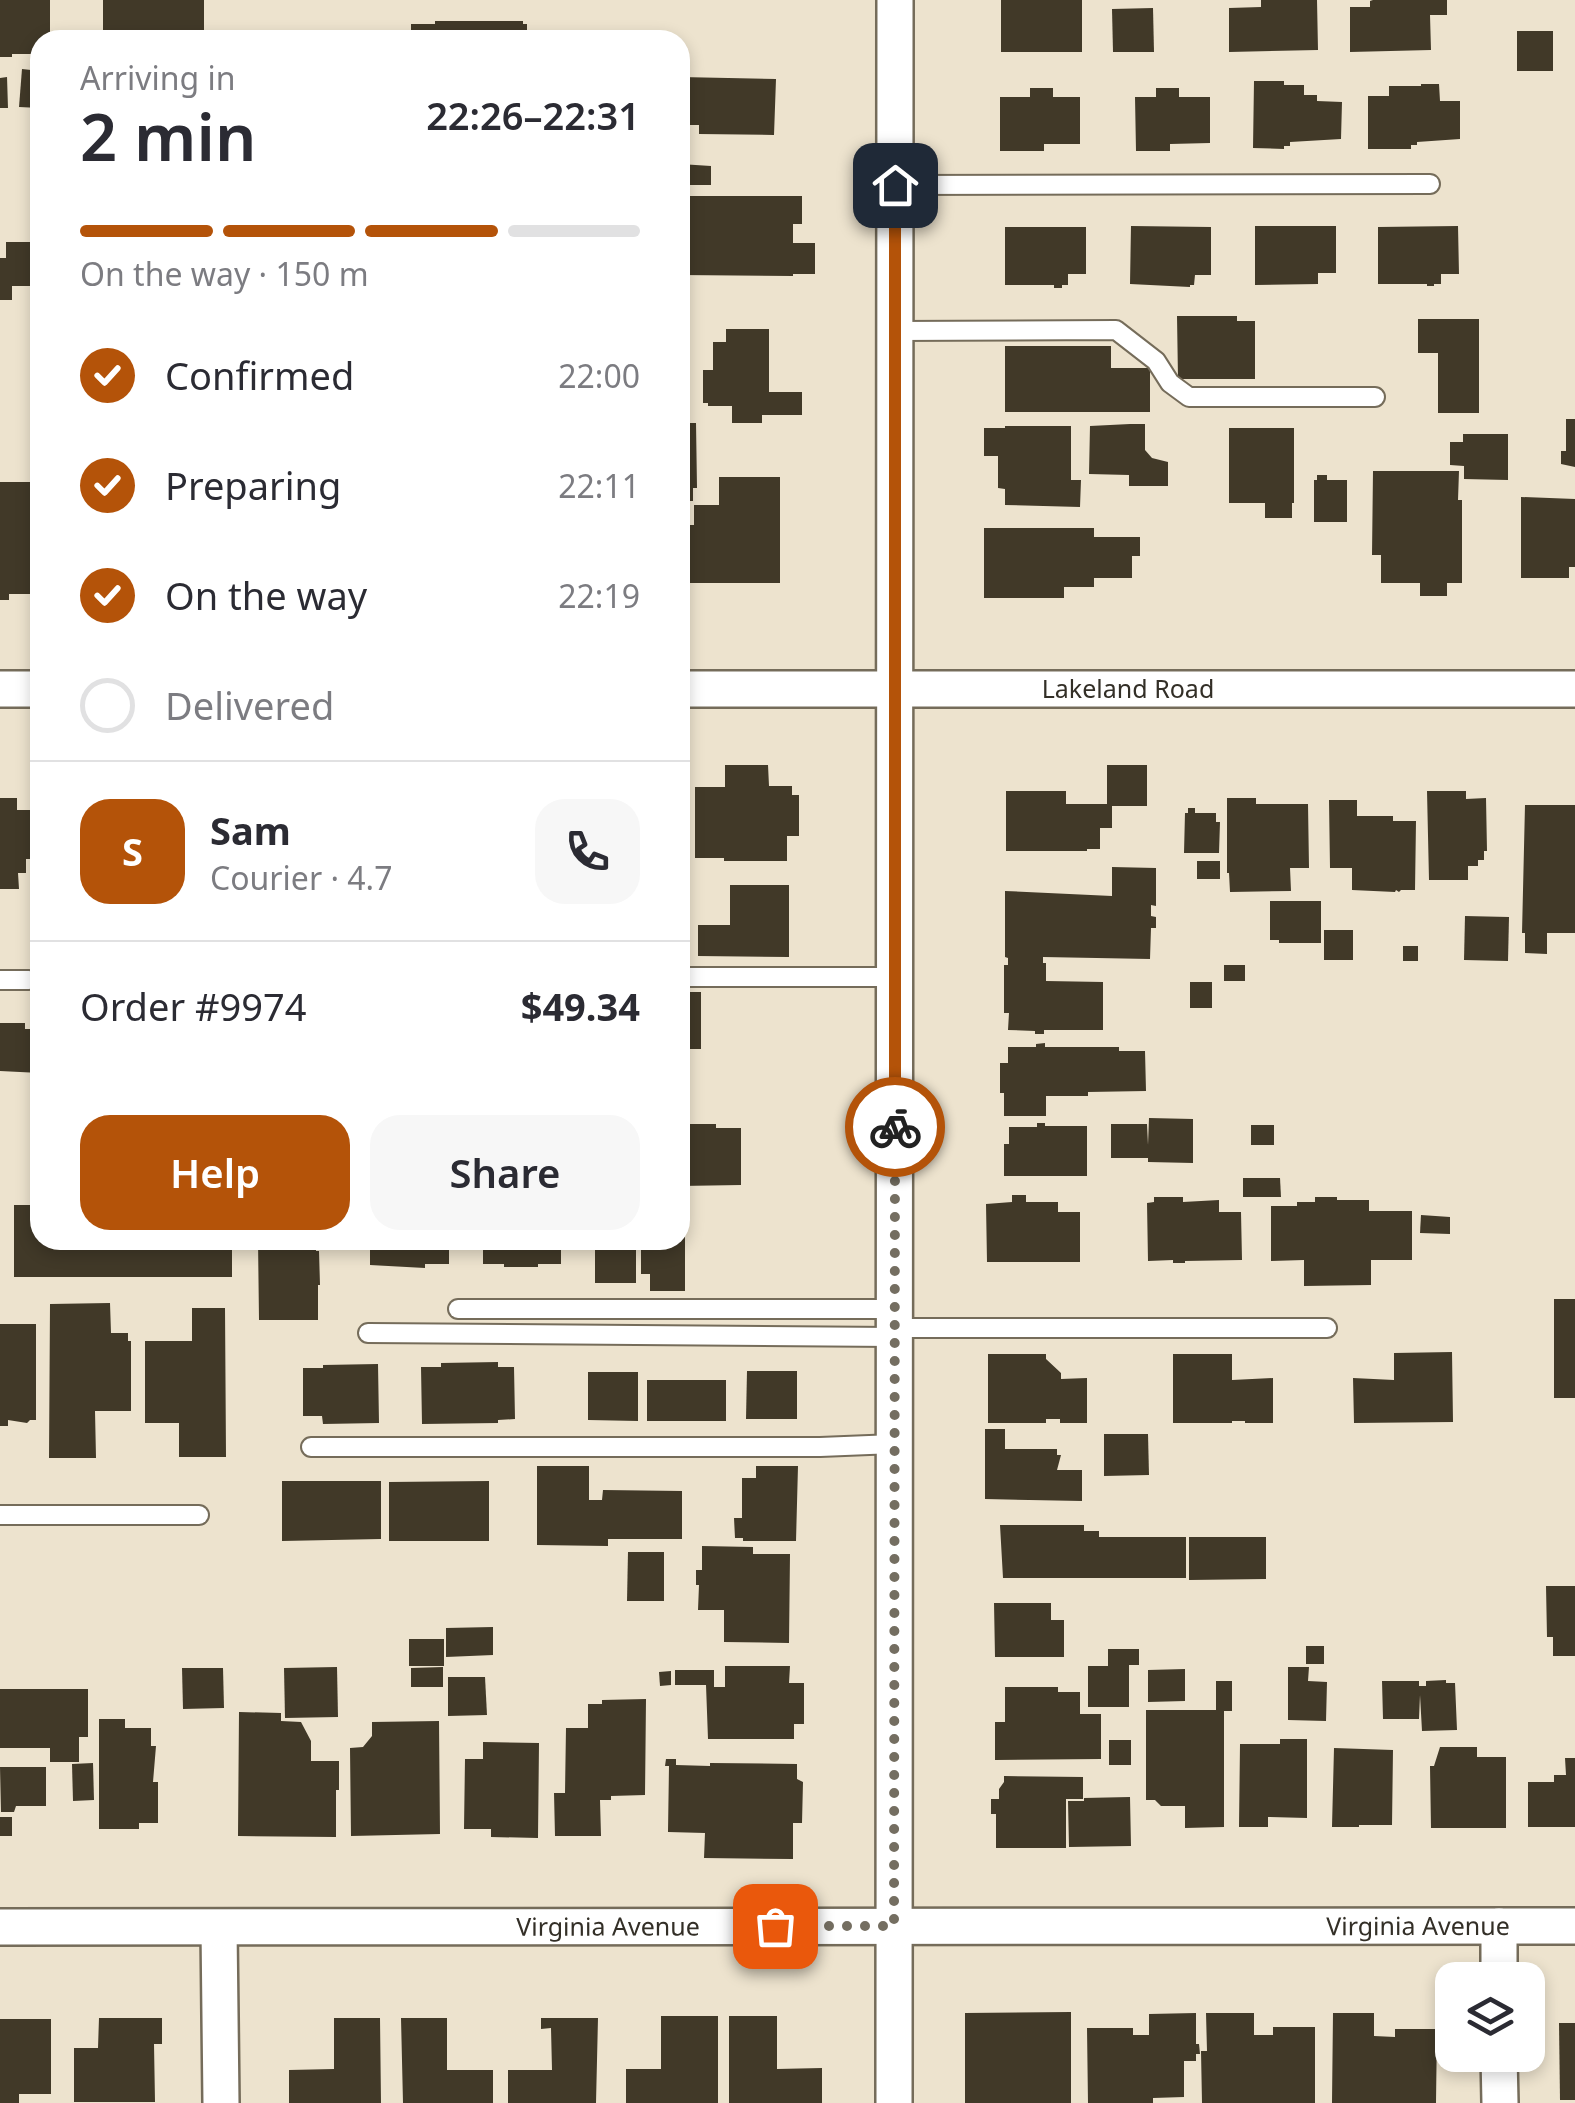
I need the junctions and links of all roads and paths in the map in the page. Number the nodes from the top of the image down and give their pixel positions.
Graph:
1 (896, 0) edge
2 (1430, 184) dead end
3 (895, 185) junction
4 (895, 331) junction
5 (1375, 397) dead end
6 (0, 689) edge
7 (30, 689) edge
8 (690, 689) edge
9 (895, 689) junction
10 (1575, 689) edge
11 (690, 977) edge
12 (895, 977) junction
13 (0, 980) edge
14 (29, 980) dead end
15 (458, 1309) dead end
16 (894, 1325) junction
17 (1327, 1328) dead end
18 (368, 1333) dead end
19 (894, 1444) junction
20 (311, 1446) dead end
21 (0, 1515) edge
22 (199, 1516) dead end
23 (894, 1926) junction
24 (1499, 1926) junction
25 (1575, 1926) edge
26 (0, 1928) edge
27 (219, 1928) junction
28 (1499, 1962) edge
29 (1500, 2072) edge
30 (221, 2103) edge
31 (894, 2103) edge
32 (1500, 2103) edge

1 - 3 street
2 - 3 lane
3 - 4 street
4 - 5 lane
4 - 9 street
6 - 7 street
8 - 9 street, Lakeland Road
9 - 10 street, Lakeland Road
9 - 12 street
11 - 12 lane
12 - 16 street
13 - 14 lane
15 - 16 lane
16 - 17 lane
16 - 18 lane
16 - 19 street
19 - 20 lane
19 - 23 street
21 - 22 lane
23 - 24 street, Virginia Avenue
23 - 27 street, Virginia Avenue
23 - 31 street
24 - 25 street, Virginia Avenue
24 - 28 street
26 - 27 street, Virginia Avenue
27 - 30 street
29 - 32 street

